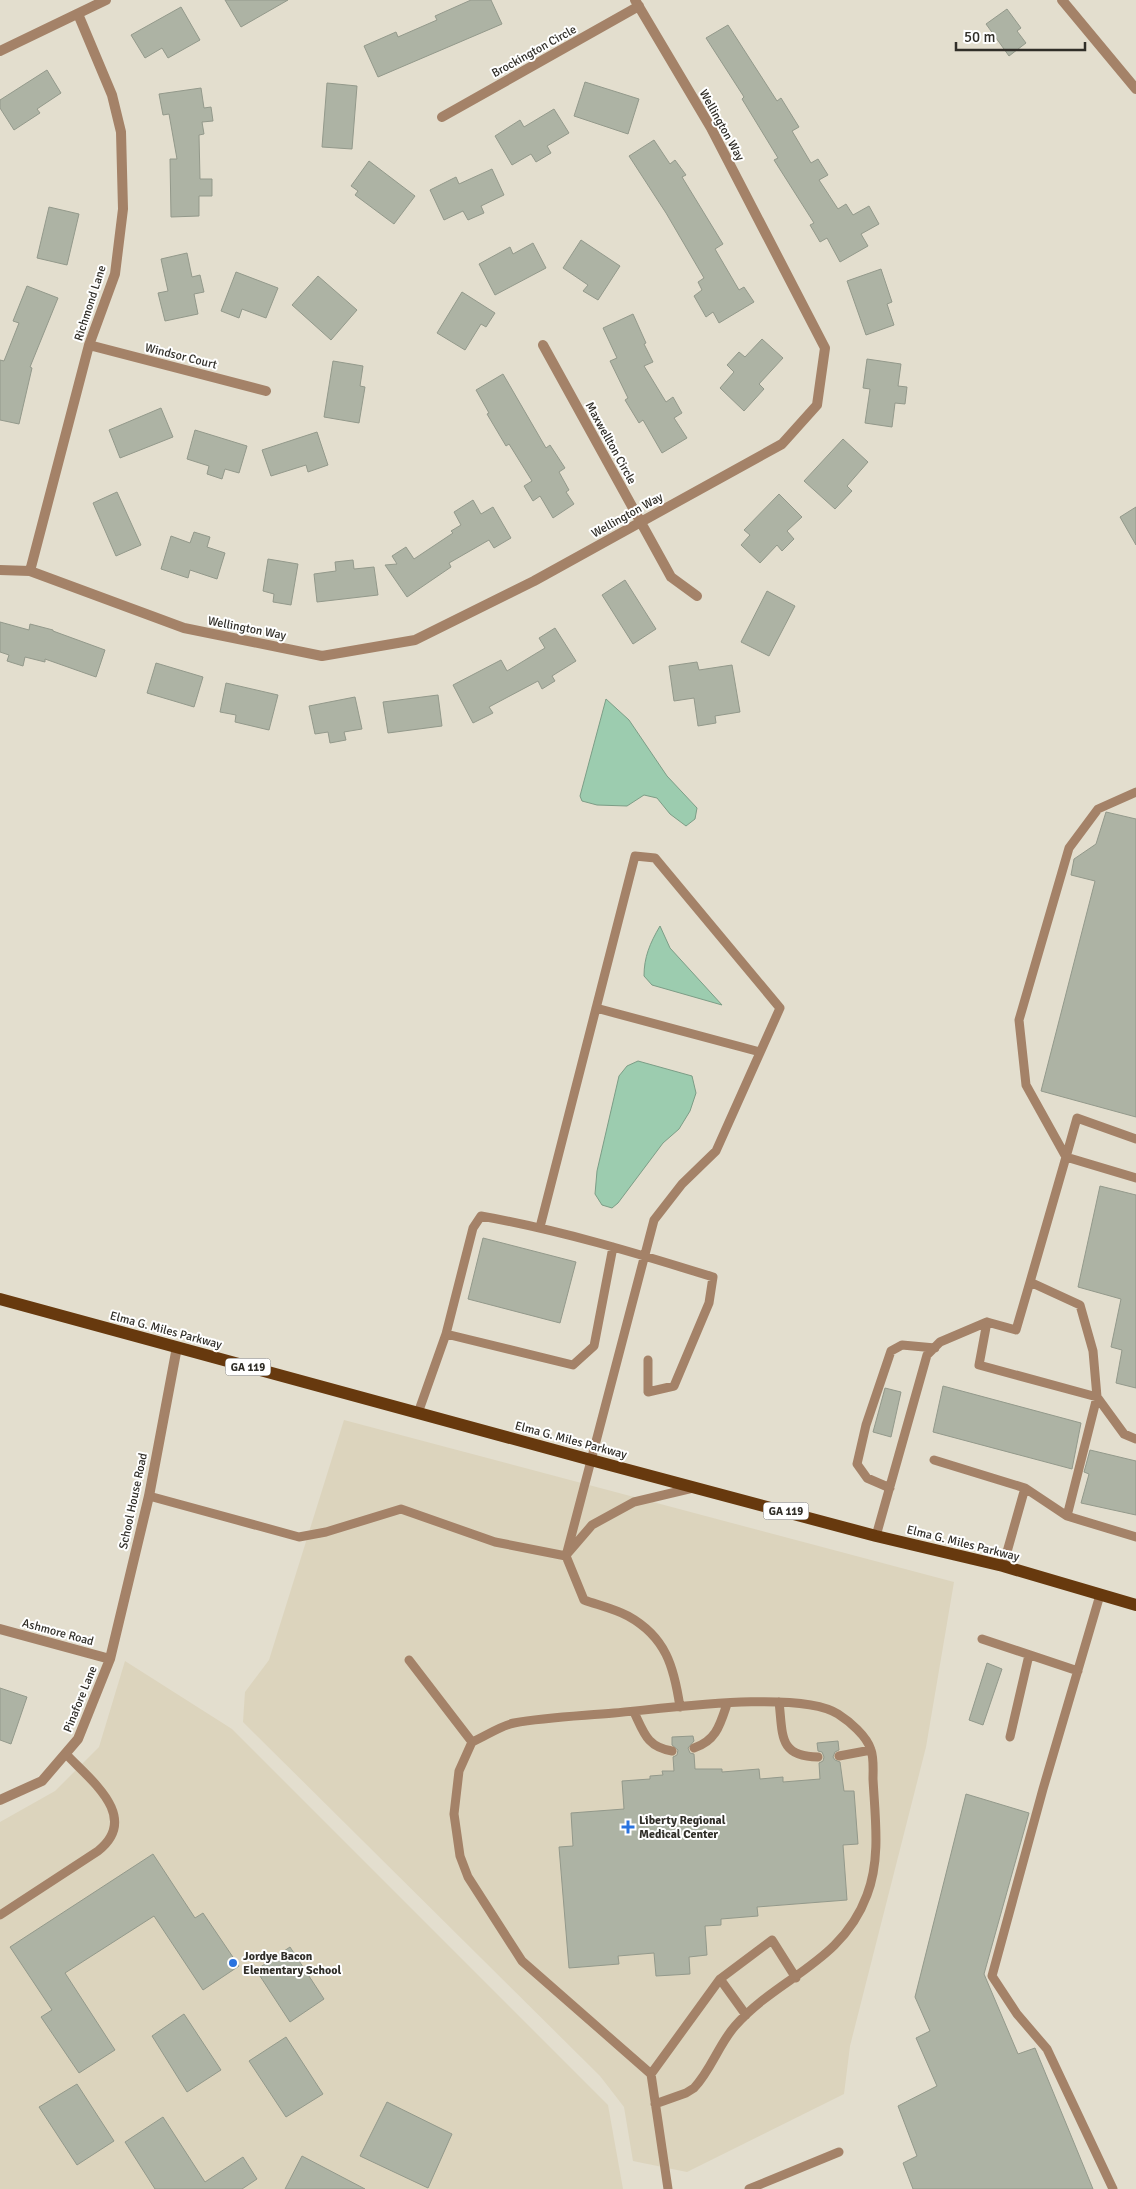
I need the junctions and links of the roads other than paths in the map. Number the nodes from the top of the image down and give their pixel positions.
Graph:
1 (106, 0) edge
2 (1062, 0) edge
3 (637, 3) edge
4 (78, 14) junction
5 (0, 51) edge
6 (1136, 88) edge
7 (442, 117) dead end
8 (89, 345) junction
9 (543, 345) dead end
10 (266, 391) dead end
11 (640, 522) junction
12 (0, 570) edge
13 (30, 571) junction
14 (697, 596) dead end
15 (1136, 792) edge
16 (596, 1008) junction
17 (760, 1052) junction
18 (1136, 1139) edge
19 (1066, 1157) junction
20 (1136, 1178) edge
21 (540, 1227) junction
22 (613, 1246) junction
23 (644, 1255) junction
24 (1030, 1282) junction
25 (0, 1299) edge
26 (987, 1322) junction
27 (446, 1334) junction
28 (176, 1347) junction
29 (935, 1348) junction
30 (648, 1360) dead end
31 (1098, 1397) junction
32 (418, 1413) junction
33 (1136, 1439) edge
34 (591, 1460) junction
35 (934, 1460) dead end
36 (696, 1487) junction
37 (890, 1488) junction
38 (1025, 1488) junction
39 (148, 1496) junction
40 (1067, 1516) junction
41 (876, 1536) junction
42 (1136, 1537) edge
43 (566, 1556) junction
44 (1003, 1566) junction
45 (1100, 1596) junction
46 (1136, 1605) edge
47 (0, 1629) edge
48 (982, 1639) dead end
49 (1029, 1655) junction
50 (110, 1659) junction
51 (409, 1660) dead end
52 (1078, 1671) junction
53 (779, 1702) junction
54 (727, 1704) junction
55 (680, 1707) junction
56 (634, 1712) junction
57 (1010, 1737) dead end
58 (472, 1742) junction
59 (694, 1748) dead end
60 (871, 1750) junction
61 (672, 1751) dead end
62 (66, 1754) junction
63 (839, 1756) dead end
64 (818, 1757) dead end
65 (0, 1800) edge
66 (0, 1916) edge
67 (796, 1978) junction
68 (720, 1979) junction
69 (746, 2015) junction
70 (651, 2074) junction
71 (656, 2104) junction
72 (839, 2152) dead end
73 (668, 2189) edge
74 (749, 2189) edge
75 (1113, 2189) edge

1 - 4 street
2 - 6 street
3 - 7 street, Brockington Circle
3 - 11 street, Wellington Way
4 - 5 street
4 - 8 street, Richmond Lane
8 - 10 street, Windsor Court
8 - 13 street, Richmond Lane
9 - 11 street, Maxwellton Circle
11 - 13 street, Wellington Way
11 - 14 street, Maxwellton Circle
12 - 13 street, Wellington Way
15 - 19 lane
16 - 17 lane
16 - 17 lane
16 - 21 lane
17 - 23 lane
18 - 19 lane
19 - 20 lane
19 - 24 lane
21 - 22 lane
21 - 27 lane
22 - 23 lane
22 - 27 lane
23 - 30 lane
23 - 34 lane
24 - 26 lane
24 - 31 lane
25 - 28 main road, Elma G. Miles Parkway / GA 119
26 - 29 lane
26 - 31 lane
27 - 32 lane
28 - 32 main road, Elma G. Miles Parkway / GA 119
28 - 39 street, School House Road
29 - 37 lane
29 - 37 lane
31 - 33 lane
31 - 40 lane
32 - 34 main road, Elma G. Miles Parkway / GA 119
34 - 36 main road, Elma G. Miles Parkway / GA 119
34 - 43 lane
35 - 38 lane
36 - 41 main road, Elma G. Miles Parkway / GA 119
36 - 43 lane
37 - 41 lane
38 - 40 lane
38 - 44 lane
39 - 43 lane
39 - 50 street, School House Road
40 - 42 lane
41 - 44 main road, Elma G. Miles Parkway / GA 119
43 - 55 lane
44 - 45 main road, Elma G. Miles Parkway / GA 119
45 - 46 main road, Elma G. Miles Parkway / GA 119
45 - 52 lane
47 - 50 street, Ashmore Road
48 - 49 lane
49 - 52 lane
49 - 57 lane
50 - 62 street, Pinafore Lane
51 - 58 lane
52 - 75 lane
53 - 54 lane
53 - 60 lane
53 - 64 lane
54 - 55 lane
54 - 59 lane
55 - 56 lane
56 - 58 lane
56 - 61 lane
58 - 70 lane
60 - 63 lane
60 - 67 lane
62 - 65 street, Pinafore Lane
62 - 66 lane
67 - 68 lane
67 - 69 lane
68 - 69 lane
68 - 70 lane
69 - 71 lane
70 - 71 lane
71 - 73 lane
72 - 74 lane

